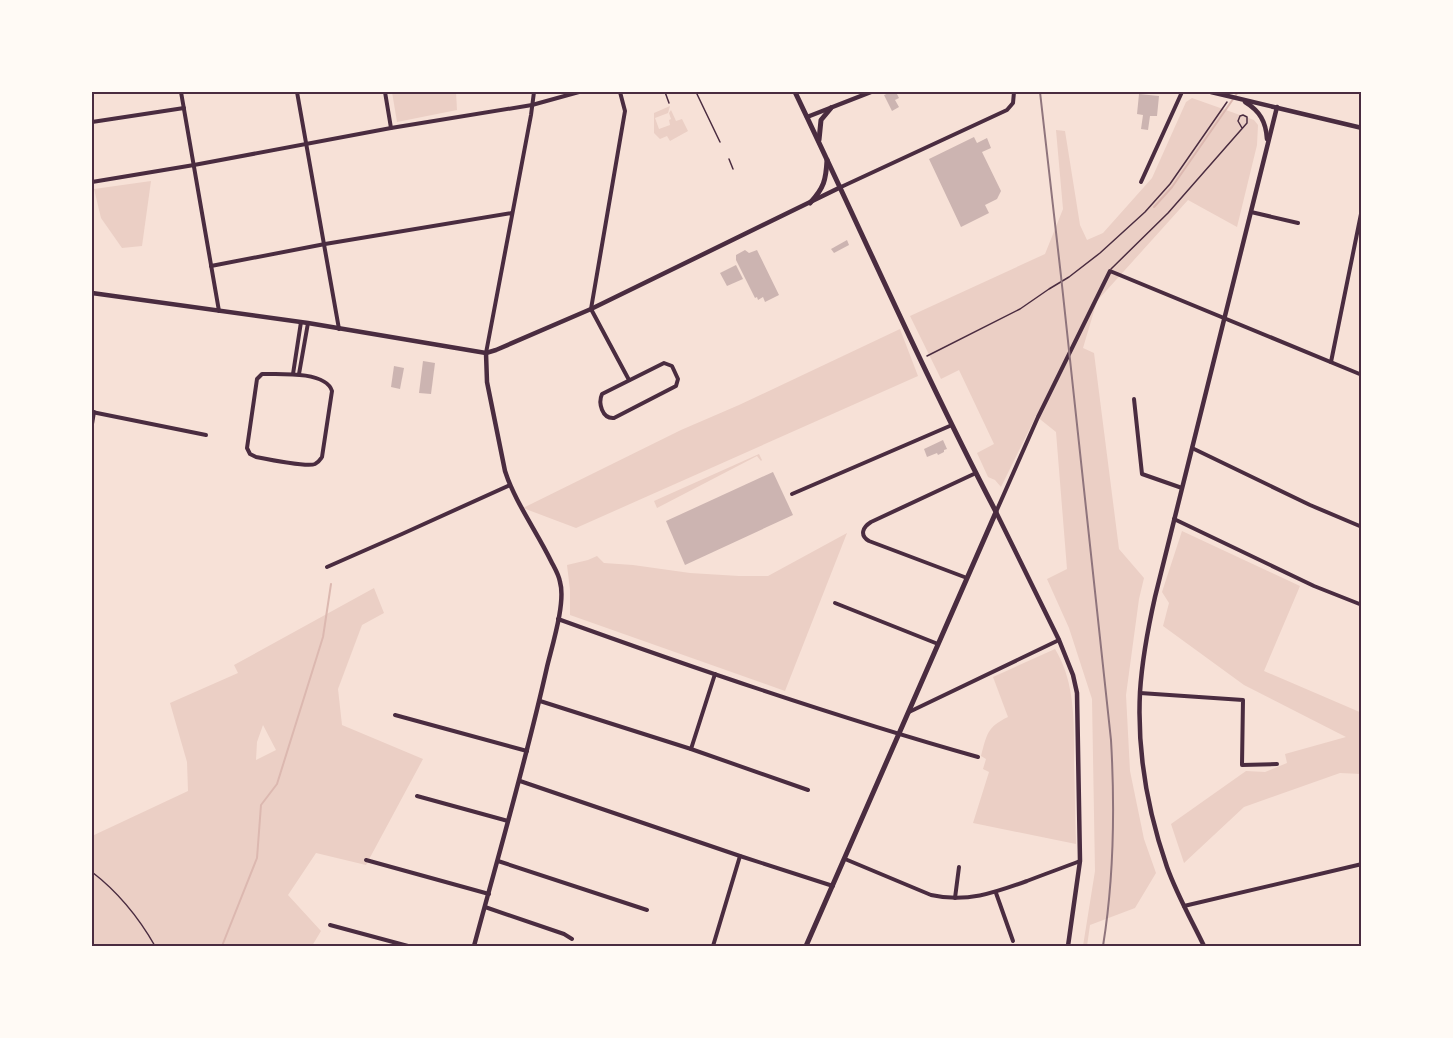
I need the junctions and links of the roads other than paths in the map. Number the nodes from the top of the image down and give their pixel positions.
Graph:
1 (181, 92) edge
2 (297, 92) edge
3 (385, 92) edge
4 (534, 92) edge
5 (579, 92) edge
6 (620, 92) edge
7 (696, 92) edge
8 (795, 92) edge
9 (871, 92) edge
10 (1014, 92) edge
11 (1182, 92) edge
12 (1211, 92) edge
13 (1240, 99) junction
14 (532, 105) junction
15 (1277, 107) junction
16 (184, 108) junction
17 (831, 108) junction
18 (807, 117) junction
19 (92, 122) edge
20 (391, 128) junction
21 (1242, 128) dead end
22 (1362, 128) edge
23 (819, 141) junction
24 (720, 142) dead end
25 (307, 144) junction
26 (1268, 144) junction
27 (729, 159) dead end
28 (827, 159) junction
29 (194, 165) junction
30 (733, 169) dead end
31 (92, 182) edge
32 (1141, 182) dead end
33 (841, 187) junction
34 (810, 203) junction
35 (1362, 208) edge
36 (1251, 212) junction
37 (512, 213) junction
38 (1298, 223) dead end
39 (1356, 237) junction
40 (1362, 238) edge
41 (325, 244) junction
42 (211, 266) junction
43 (1110, 271) junction
44 (92, 293) edge
45 (591, 309) junction
46 (219, 311) junction
47 (1224, 318) junction
48 (301, 322) junction
49 (308, 323) junction
50 (339, 328) junction
51 (486, 353) junction
52 (1331, 362) junction
53 (296, 374) junction
54 (1362, 375) edge
55 (629, 380) junction
56 (1134, 399) dead end
57 (93, 412) edge
58 (92, 424) edge
59 (952, 425) junction
60 (206, 435) dead end
61 (1192, 448) junction
62 (976, 473) junction
63 (510, 485) junction
64 (1182, 488) junction
65 (792, 494) dead end
66 (996, 512) junction
67 (1174, 519) junction
68 (1362, 527) edge
69 (327, 567) dead end
70 (967, 578) junction
71 (835, 603) dead end
72 (1362, 605) edge
73 (558, 619) junction
74 (1059, 640) junction
75 (939, 644) junction
76 (716, 674) junction
77 (1140, 693) junction
78 (540, 700) junction
79 (909, 712) junction
80 (395, 714) dead end
81 (899, 734) junction
82 (691, 749) junction
83 (528, 751) junction
84 (978, 757) dead end
85 (1277, 764) dead end
86 (520, 781) junction
87 (808, 790) dead end
88 (417, 796) dead end
89 (509, 821) junction
90 (740, 856) junction
91 (845, 859) junction
92 (366, 860) dead end
93 (498, 861) junction
94 (1080, 861) junction
95 (1362, 864) edge
96 (959, 867) dead end
97 (833, 886) junction
98 (996, 893) junction
99 (489, 894) junction
100 (955, 898) junction
101 (1185, 906) junction
102 (485, 907) junction
103 (647, 910) dead end
104 (330, 925) dead end
105 (572, 939) dead end
106 (1014, 941) dead end
107 (408, 946) edge
108 (474, 946) edge
109 (713, 946) edge
110 (806, 946) edge
111 (1068, 946) edge
112 (1204, 946) edge

1 - 16 street
2 - 25 street
3 - 20 street
4 - 14 street
5 - 14 street
6 - 45 street
7 - 24 lane
8 - 18 main road
9 - 17 street
10 - 33 street
11 - 32 street
12 - 13 street
13 - 15 street
13 - 26 street
14 - 20 street
14 - 37 street
15 - 22 street
15 - 26 street
16 - 19 street
16 - 29 street
17 - 18 street
17 - 23 main road
18 - 23 main road
20 - 25 street
21 - 43 lane
23 - 28 main road
25 - 29 street
25 - 41 street
26 - 36 street
27 - 30 lane
28 - 33 main road
28 - 34 main road
29 - 31 street
29 - 42 street
33 - 34 street
33 - 59 main road
34 - 45 street
35 - 39 street
36 - 38 street
36 - 47 street
37 - 41 street
37 - 51 street
39 - 40 street
39 - 52 street
41 - 42 street
41 - 50 street
42 - 46 street
43 - 47 street
43 - 66 street
44 - 46 street
45 - 51 street
45 - 55 street
46 - 48 street
47 - 52 street
47 - 61 street
48 - 49 street
48 - 53 street
49 - 50 street
49 - 53 street
50 - 51 street
51 - 63 street
52 - 54 street
53 - 53 street
55 - 55 street
56 - 64 street
57 - 58 street
57 - 60 street
59 - 62 main road
59 - 65 street
61 - 64 street
61 - 68 street
62 - 66 main road
62 - 70 street
63 - 69 street
63 - 73 street
64 - 67 street
66 - 70 main road
66 - 74 street
67 - 72 street
67 - 77 street
70 - 75 main road
71 - 75 street
73 - 76 street
73 - 78 street
74 - 79 street
74 - 94 street
75 - 79 main road
76 - 81 street
76 - 82 street
77 - 85 street
77 - 101 street
78 - 82 street
78 - 83 street
79 - 81 main road
80 - 83 street
81 - 84 street
81 - 91 main road
82 - 87 street
83 - 86 street
86 - 89 street
86 - 90 street
88 - 89 street
89 - 93 street
90 - 97 street
90 - 109 street
91 - 97 main road
91 - 100 street
92 - 99 street
93 - 99 street
93 - 103 street
94 - 98 street
94 - 111 street
95 - 101 street
96 - 100 street
97 - 110 main road
98 - 100 street
98 - 106 street
99 - 102 street
101 - 112 street
102 - 105 street
102 - 108 street
104 - 107 street

